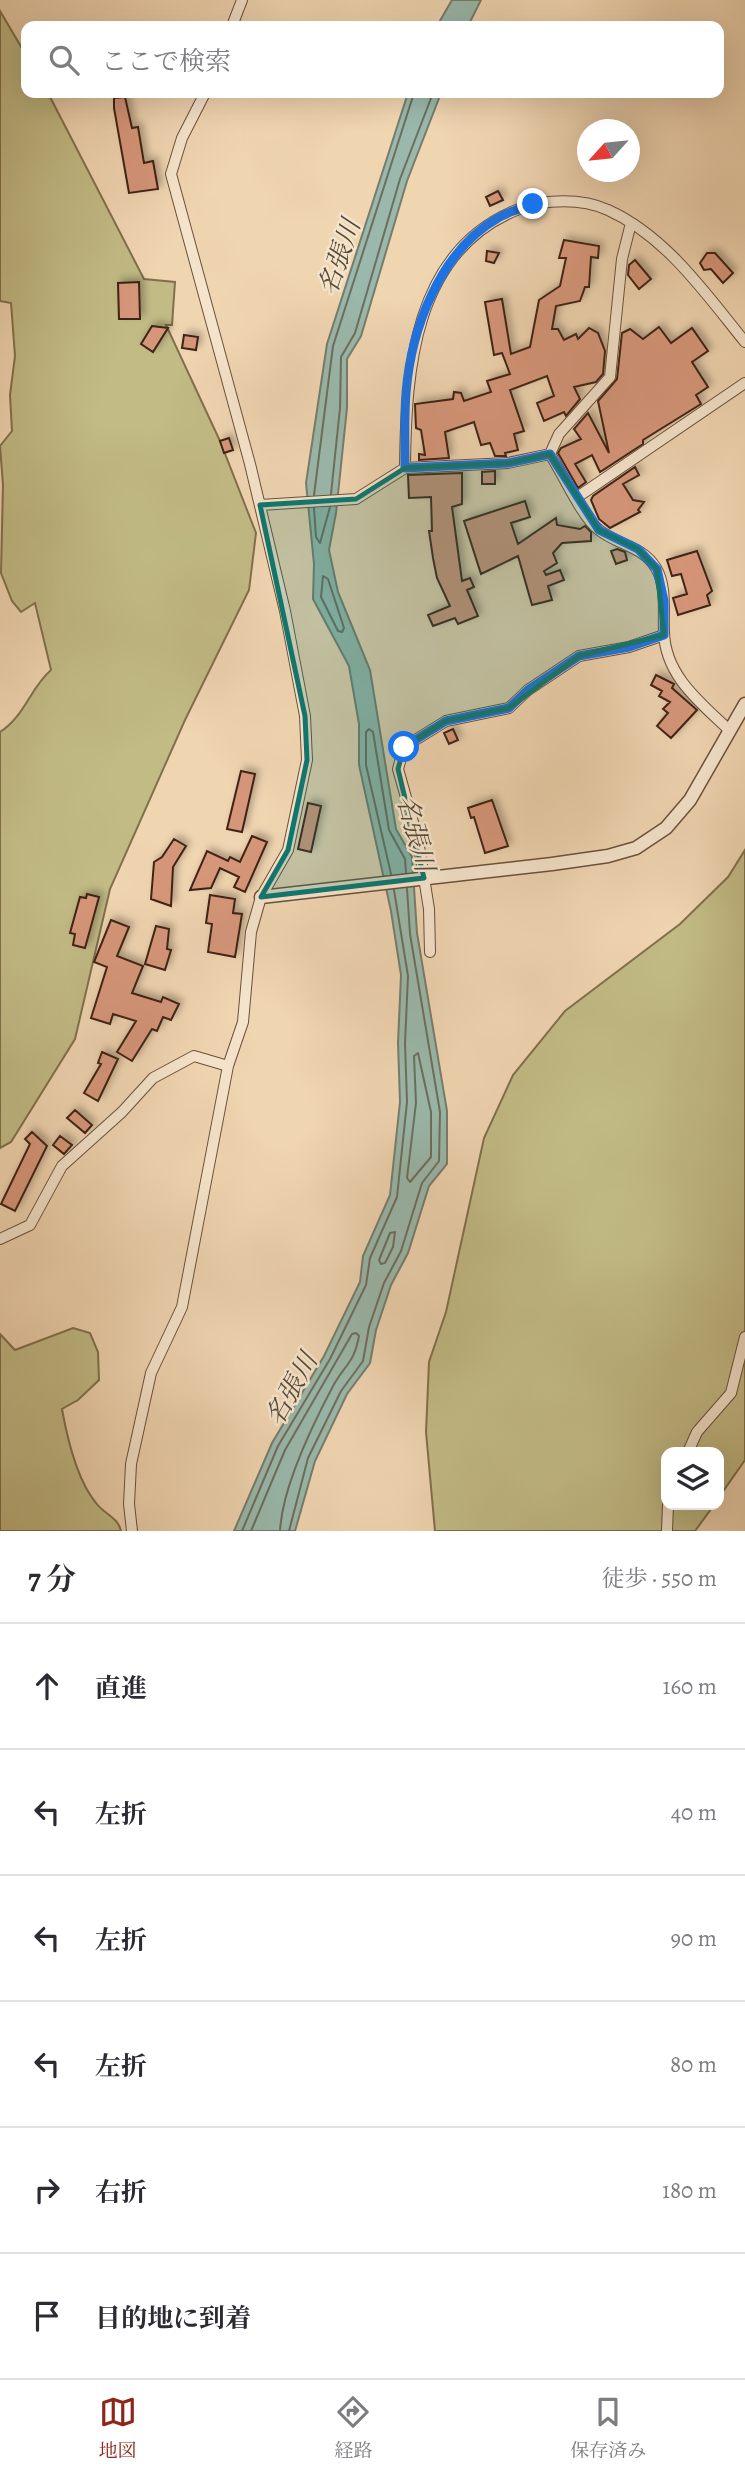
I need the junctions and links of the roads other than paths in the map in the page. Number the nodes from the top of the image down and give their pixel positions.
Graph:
1 (242, 0) edge
2 (234, 21) edge
3 (202, 98) edge
4 (631, 223) junction
5 (745, 342) edge
6 (745, 383) edge
7 (550, 454) junction
8 (405, 468) junction
9 (576, 498) junction
10 (260, 505) junction
11 (664, 635) junction
12 (745, 704) edge
13 (730, 731) junction
14 (424, 878) junction
15 (261, 897) junction
16 (430, 952) dead end
17 (228, 1066) junction
18 (0, 1239) edge
19 (745, 1336) edge
20 (690, 1447) edge
21 (668, 1510) edge
22 (132, 1531) edge
23 (667, 1531) edge

1 - 2 street
3 - 10 street
4 - 5 street
4 - 7 street
4 - 8 street
6 - 9 street
7 - 8 street
7 - 9 street
8 - 10 street
9 - 11 street
10 - 15 street
11 - 13 street
11 - 14 street
12 - 13 street
13 - 14 street
14 - 15 street
14 - 16 street
15 - 17 street
17 - 18 street
17 - 22 street
19 - 20 street
21 - 23 street

